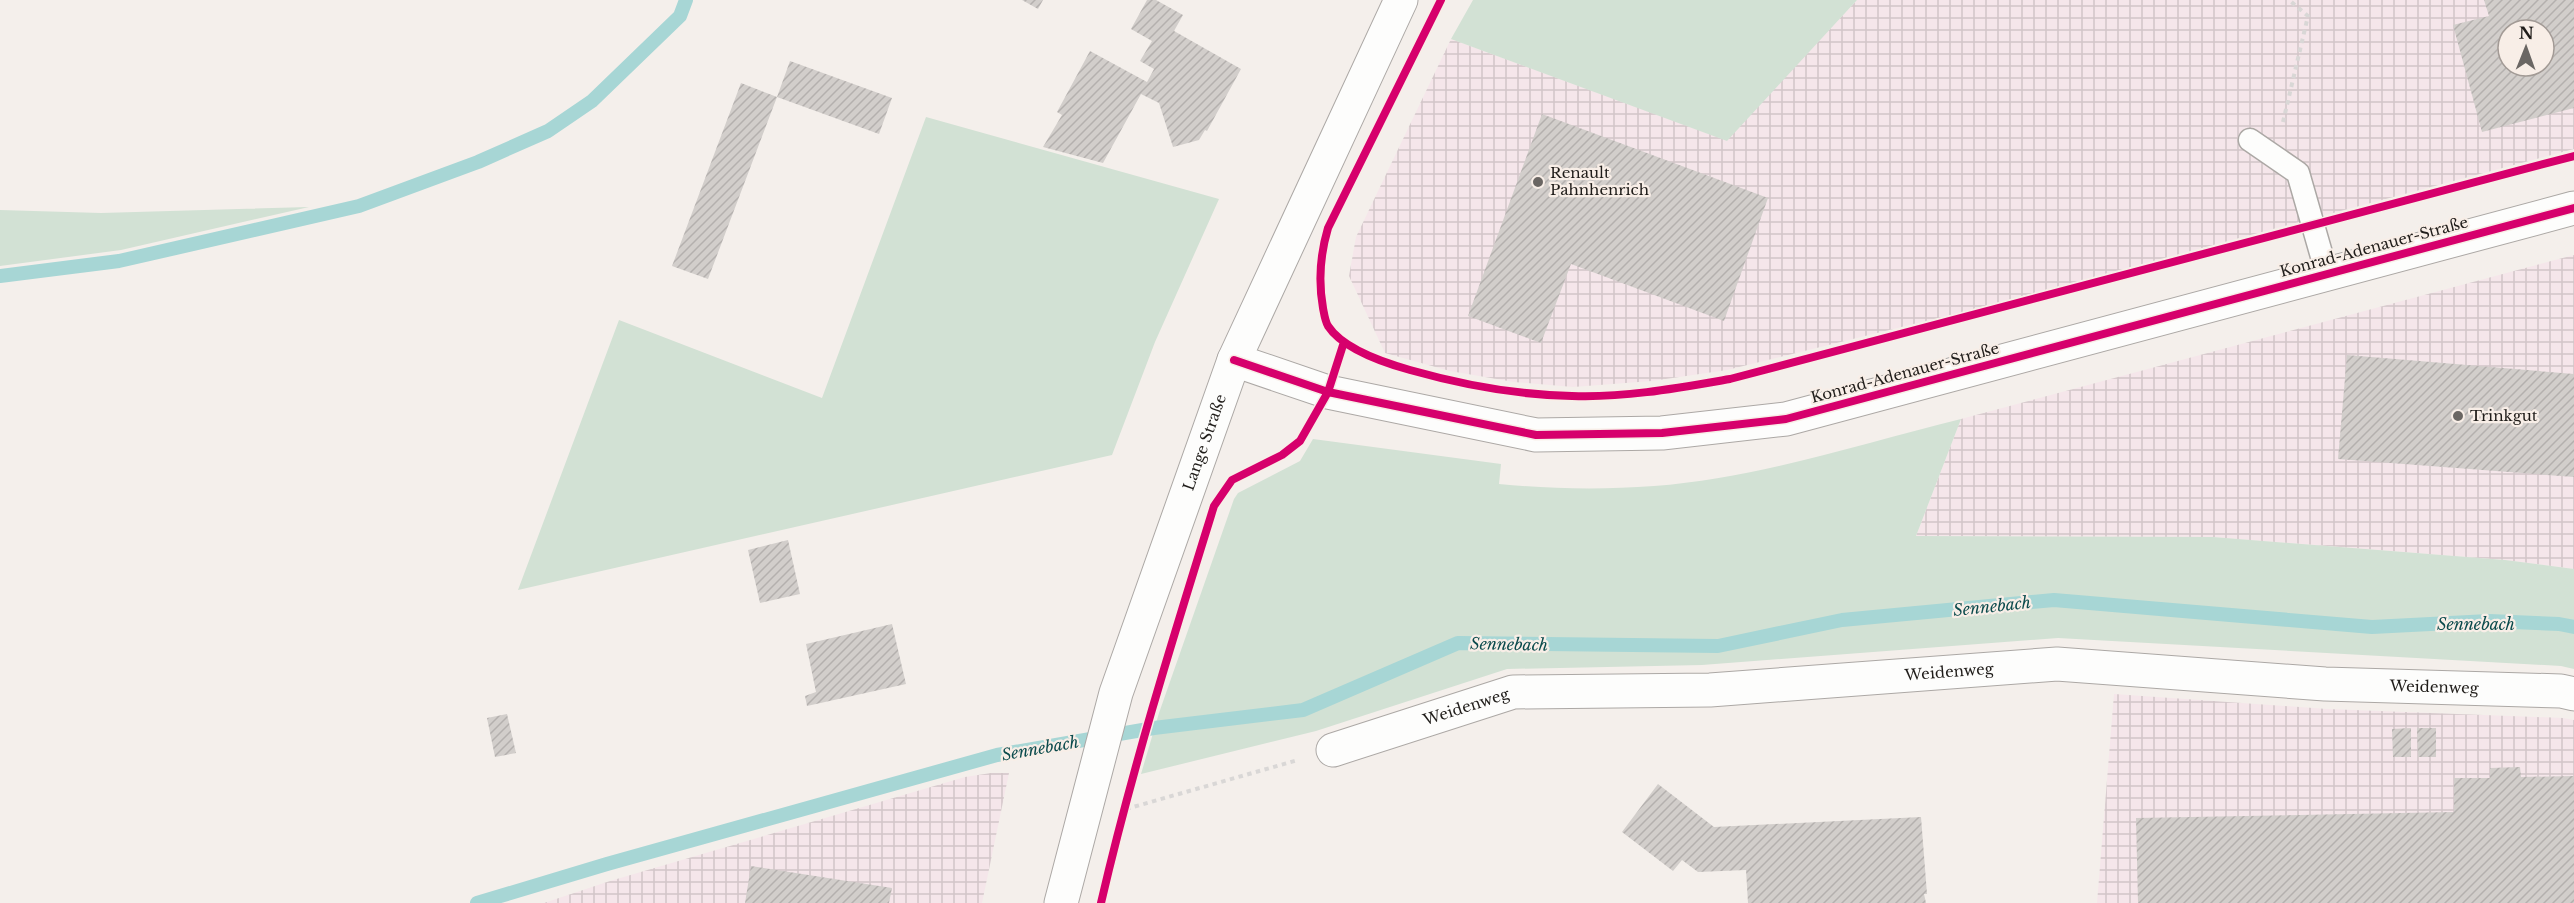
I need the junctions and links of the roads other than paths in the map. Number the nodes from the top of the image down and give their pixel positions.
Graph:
1 (1401, 0) edge
2 (2250, 140) dead end
3 (2574, 207) edge
4 (2327, 274) junction
5 (1234, 360) junction
6 (2574, 694) edge
7 (1333, 750) road end
8 (1060, 903) edge

1 - 5 street, Lange Straße
2 - 4 lane
3 - 4 street, Konrad-Adenauer-Straße
4 - 5 street, Konrad-Adenauer-Straße
5 - 8 street, Lange Straße
6 - 7 street, Weidenweg

